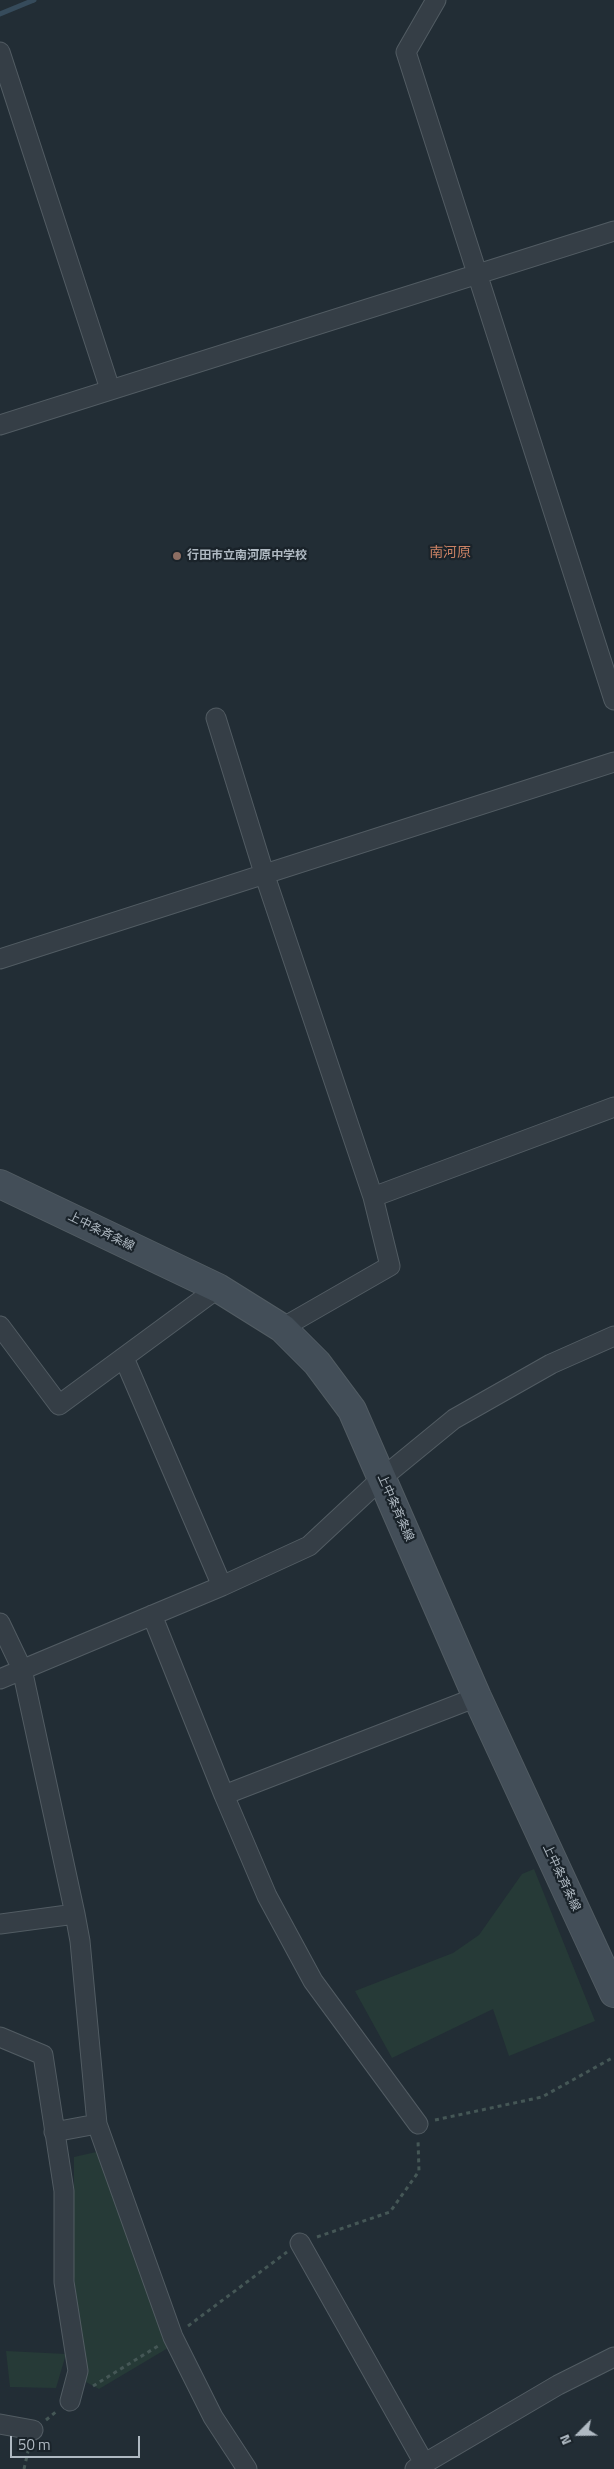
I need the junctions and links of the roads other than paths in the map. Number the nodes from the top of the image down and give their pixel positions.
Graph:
1 (436, 0) edge
2 (0, 52) edge
3 (614, 231) edge
4 (477, 276) junction
5 (110, 389) junction
6 (0, 425) edge
7 (614, 700) edge
8 (216, 718) dead end
9 (614, 762) edge
10 (264, 873) junction
11 (0, 960) edge
12 (614, 1106) edge
13 (0, 1184) edge
14 (373, 1197) junction
15 (218, 1288) junction
16 (0, 1326) edge
17 (282, 1328) junction
18 (614, 1336) edge
19 (124, 1358) junction
20 (382, 1478) junction
21 (222, 1586) junction
22 (152, 1615) junction
23 (0, 1624) edge
24 (22, 1669) junction
25 (0, 1679) edge
26 (477, 1697) junction
27 (224, 1794) junction
28 (75, 1914) junction
29 (0, 1924) edge
30 (614, 1993) edge
31 (0, 2037) edge
32 (97, 2124) junction
33 (418, 2124) dead end
34 (54, 2132) junction
35 (300, 2242) dead end
36 (614, 2357) edge
37 (70, 2401) dead end
38 (0, 2424) edge
39 (33, 2430) dead end
40 (419, 2466) edge
41 (247, 2469) edge

1 - 4 street
2 - 5 street
3 - 4 street
4 - 5 street
4 - 7 street
5 - 6 street
8 - 10 street
9 - 10 street
10 - 11 street
10 - 14 street
12 - 14 street
13 - 15 main road, 上中条斉条線
14 - 17 street
15 - 17 main road, 上中条斉条線
15 - 19 street
16 - 19 street
17 - 20 main road, 上中条斉条線
18 - 20 street
19 - 21 street
20 - 21 street
20 - 26 main road, 上中条斉条線
21 - 22 street
22 - 24 street
22 - 27 street
23 - 24 street
24 - 25 street
24 - 28 street
26 - 27 street
26 - 30 main road, 上中条斉条線
27 - 33 street
28 - 29 street
28 - 32 street
31 - 34 street
32 - 34 street
32 - 41 street
34 - 37 street
35 - 40 street
36 - 40 street
38 - 39 street

